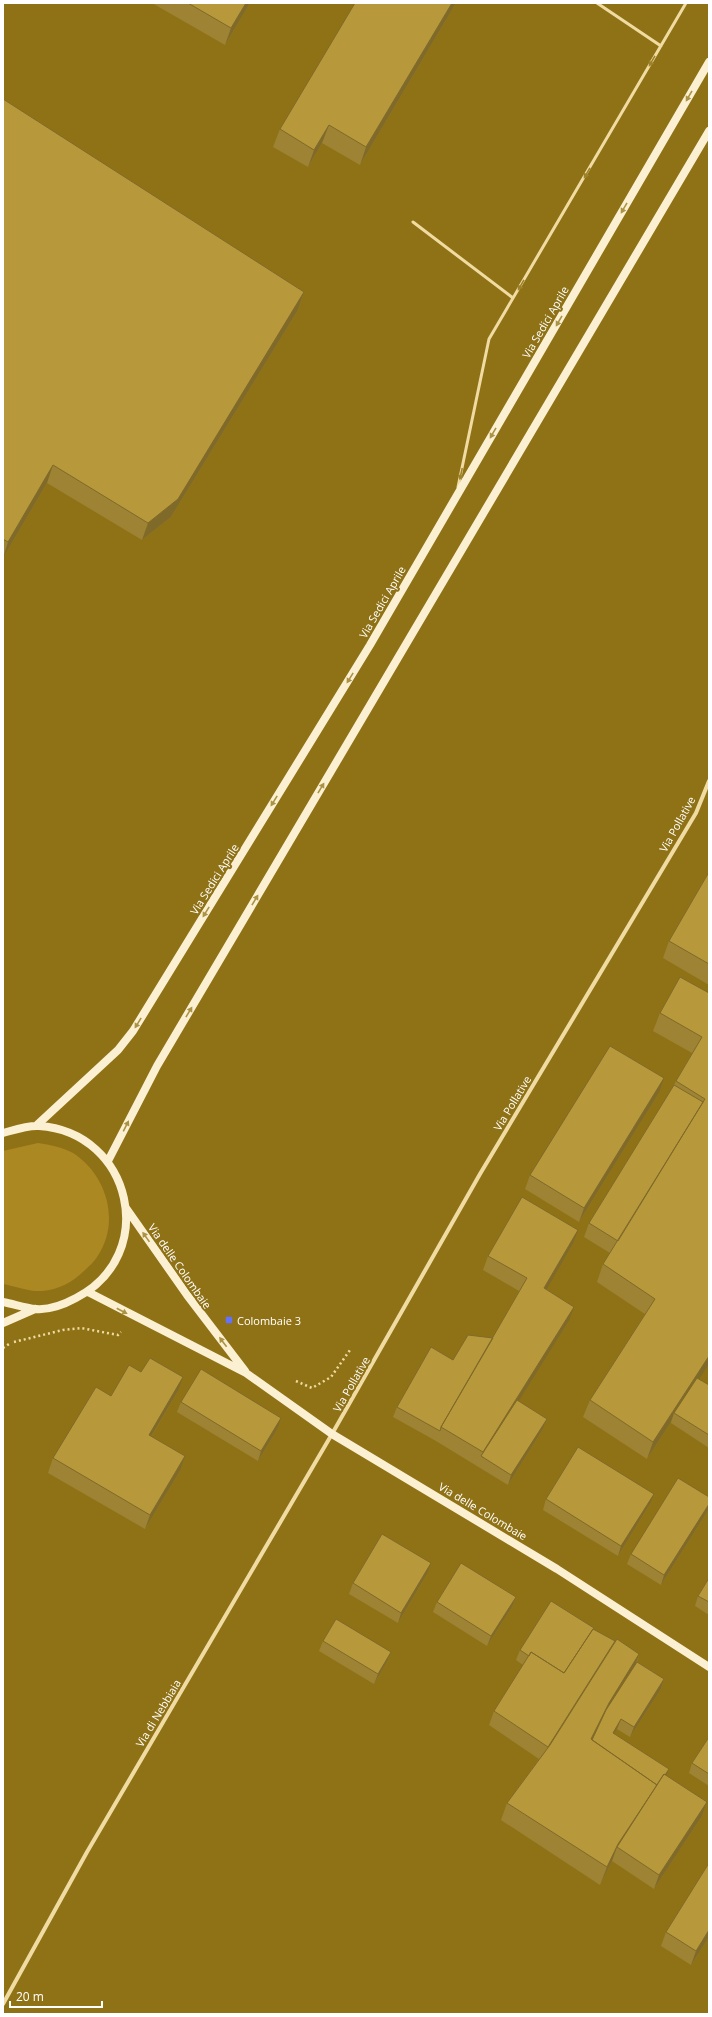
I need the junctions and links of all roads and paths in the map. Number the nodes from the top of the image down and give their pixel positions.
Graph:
1 (597, 3) edge
2 (686, 3) edge
3 (661, 46) junction
4 (709, 62) edge
5 (709, 131) edge
6 (413, 222) dead end
7 (513, 298) junction
8 (456, 497) junction
9 (709, 781) edge
10 (38, 1125) junction
11 (3, 1133) edge
12 (108, 1161) junction
13 (126, 1208) junction
14 (88, 1292) junction
15 (3, 1302) edge
16 (35, 1309) junction
17 (3, 1323) edge
18 (118, 1335) dead end
19 (3, 1348) edge
20 (350, 1350) dead end
21 (246, 1373) junction
22 (291, 1379) dead end
23 (332, 1434) junction
24 (709, 1667) edge
25 (3, 2004) edge

1 - 3 lane
2 - 3 lane
3 -> 7 lane
4 -> 8 main road, Via Sedici Aprile
12 -> 5 main road
6 - 7 lane
7 -> 8 lane
8 -> 10 main road, Via Sedici Aprile
9 - 23 street, Via Pollative
10 - 11 main road
10 - 12 main road
12 - 13 main road
13 - 14 main road
21 -> 13 main road, Via delle Colombaie
14 - 16 main road
14 -> 21 main road, Via delle Colombaie
15 - 16 main road
16 - 17 main road
18 - 19 path
20 - 22 path
21 - 23 main road, Via delle Colombaie
23 - 24 main road, Via delle Colombaie
23 - 25 street, Via di Nebbiaia

